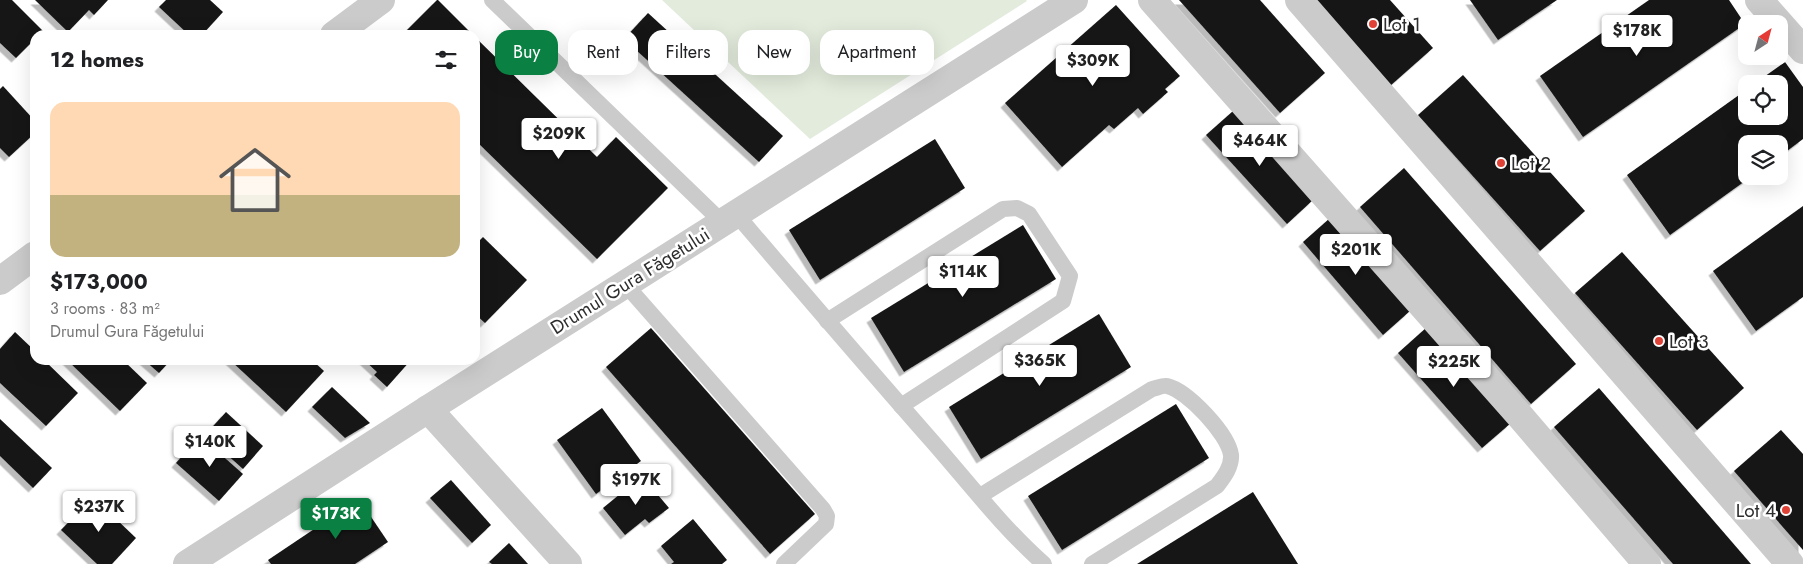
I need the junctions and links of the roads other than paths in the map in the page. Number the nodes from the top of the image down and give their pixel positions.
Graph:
1 (381, 0) edge
2 (492, 0) edge
3 (1074, 0) edge
4 (1152, 0) edge
5 (1299, 0) edge
6 (1759, 0) edge
7 (341, 30) edge
8 (1803, 50) edge
9 (729, 219) junction
10 (30, 259) edge
11 (0, 281) edge
12 (625, 284) junction
13 (827, 321) junction
14 (901, 406) junction
15 (428, 408) junction
16 (980, 496) junction
17 (205, 560) edge
18 (568, 564) edge
19 (784, 564) edge
20 (1044, 564) edge
21 (1092, 564) edge
22 (1647, 564) edge
23 (1790, 564) edge

1 - 7 street
2 - 9 lane
3 - 9 street, Drumul Gura Făgetului
4 - 22 street
5 - 23 street
6 - 8 street
9 - 12 street, Drumul Gura Făgetului
9 - 13 lane
10 - 11 street
12 - 15 street, Drumul Gura Făgetului
12 - 19 lane
13 - 14 lane
13 - 14 lane
14 - 16 lane
15 - 17 street, Drumul Gura Făgetului
15 - 18 street
16 - 20 lane
16 - 21 lane

